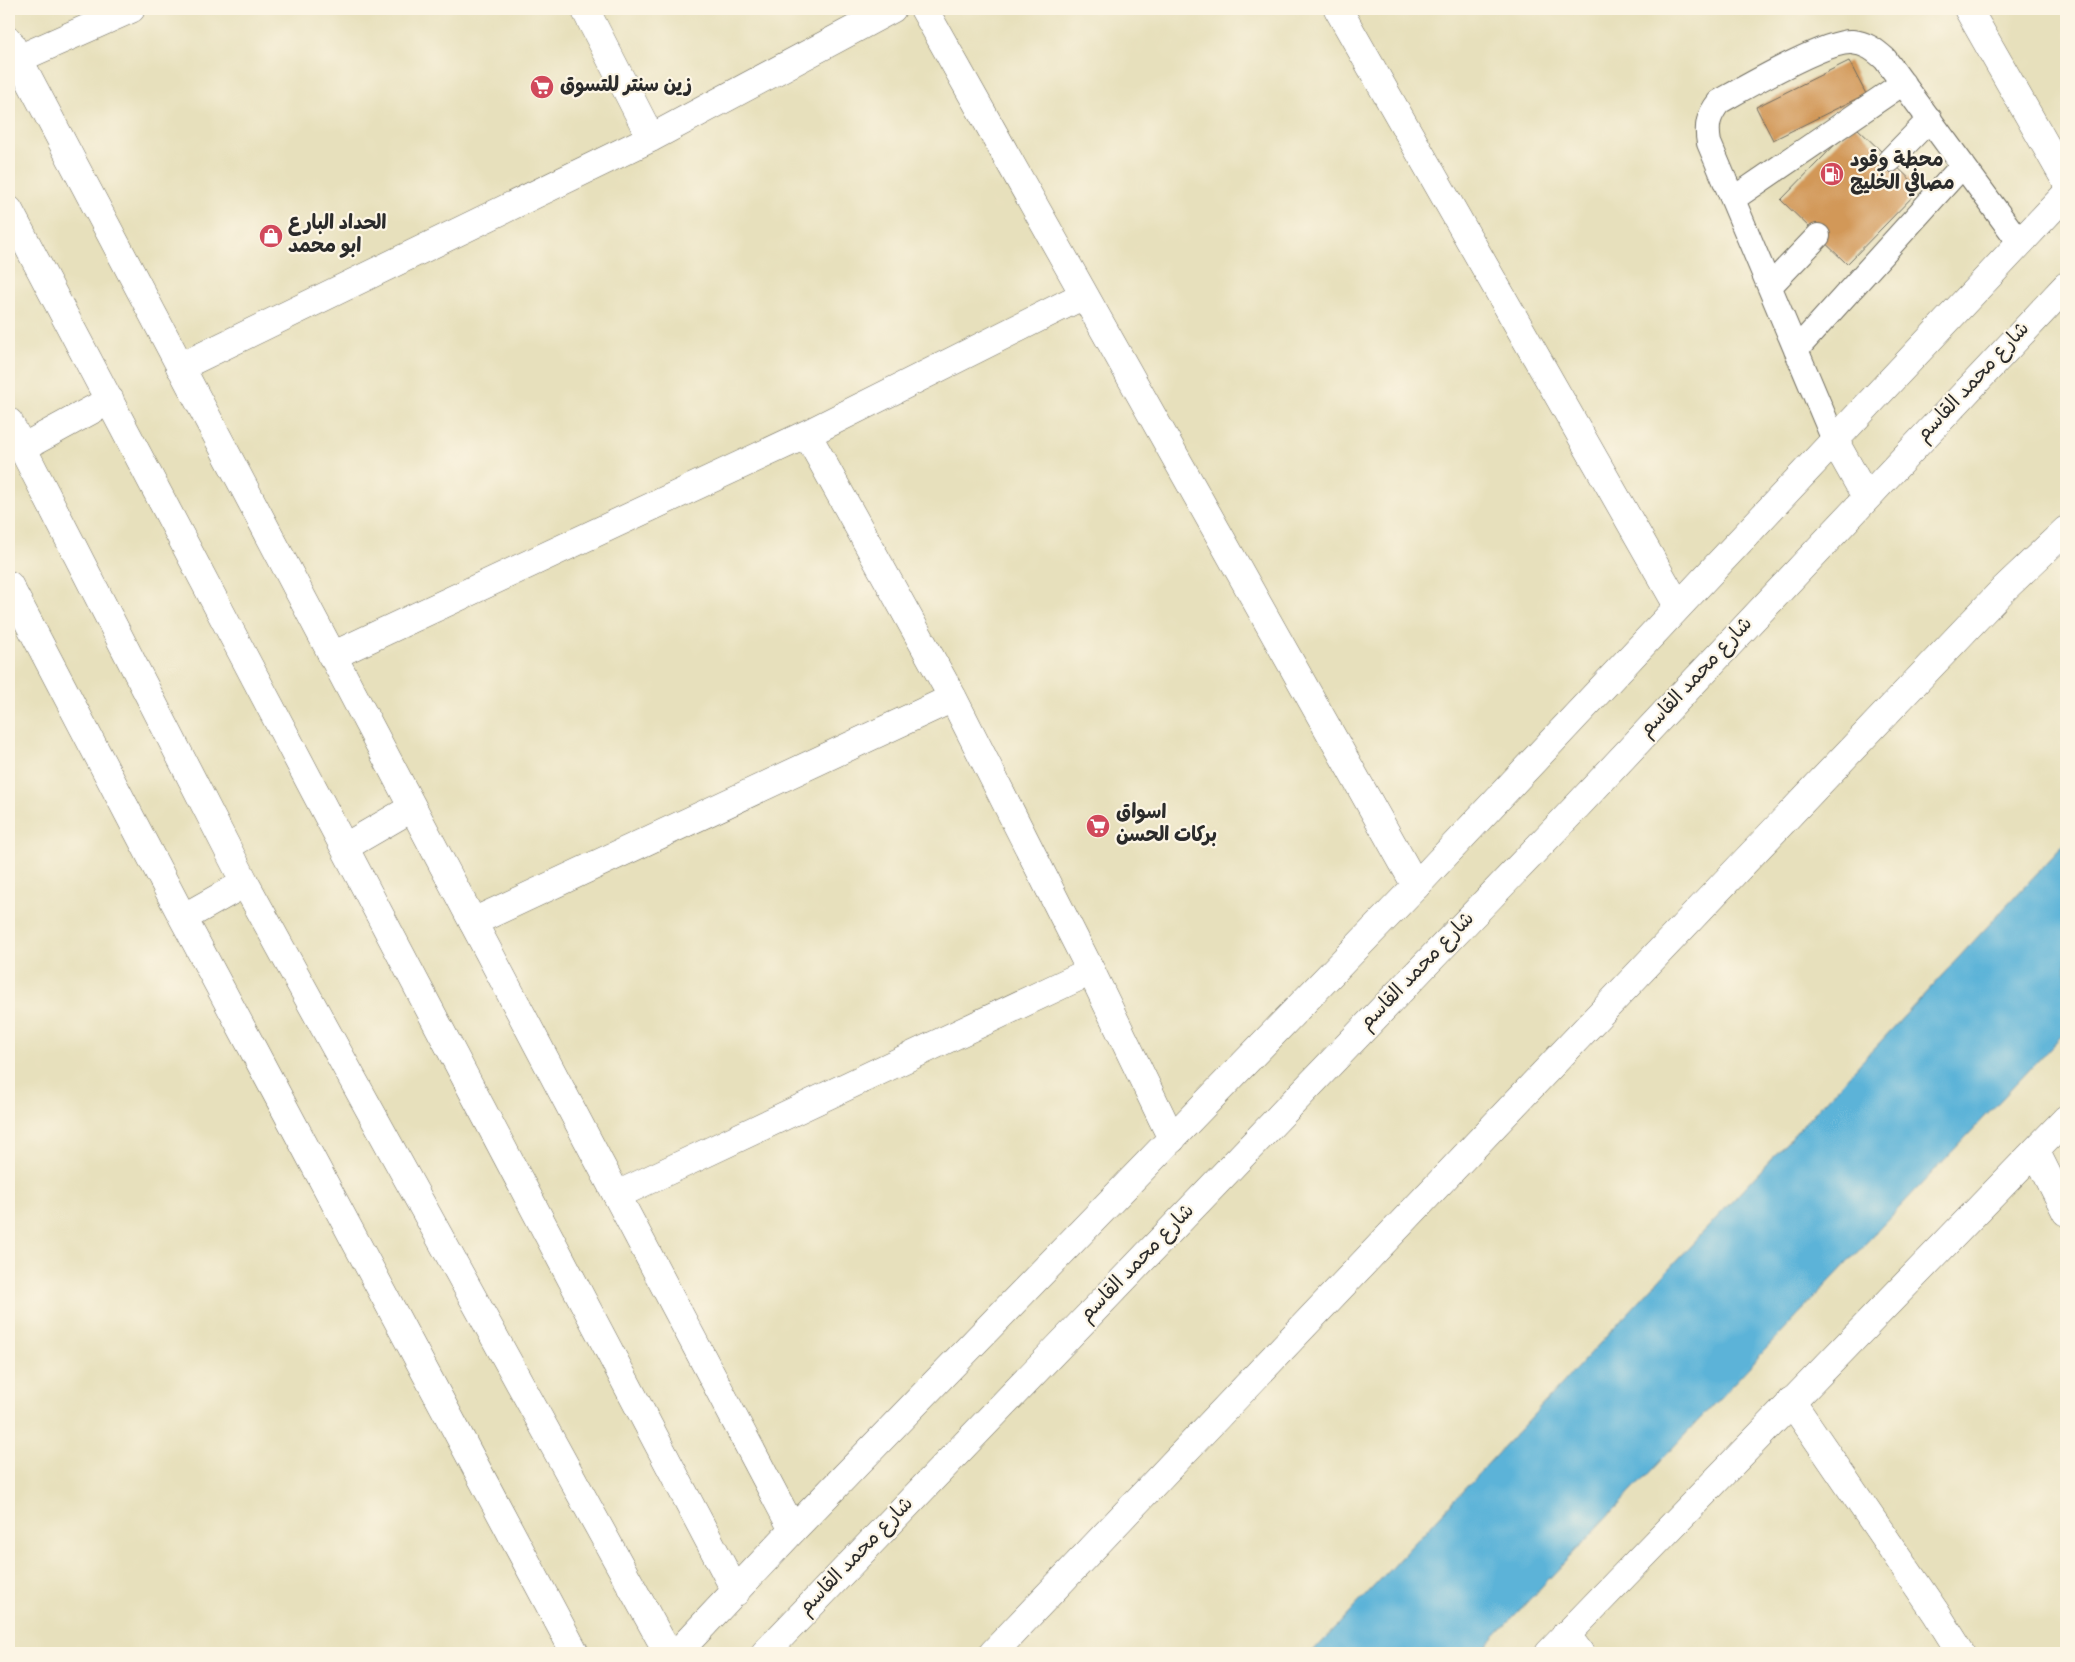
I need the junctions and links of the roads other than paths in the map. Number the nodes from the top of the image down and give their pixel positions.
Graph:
1 (132, 9) edge
2 (585, 9) edge
3 (892, 9) edge
4 (924, 9) edge
5 (1338, 9) edge
6 (1968, 9) edge
7 (13, 50) edge
8 (1903, 83) junction
9 (1930, 119) junction
10 (651, 138) junction
11 (1890, 160) dead end
12 (1963, 165) junction
13 (2066, 181) edge
14 (2066, 194) edge
15 (1733, 199) junction
16 (9, 210) edge
17 (1818, 236) dead end
18 (2020, 243) junction
19 (1770, 286) junction
20 (2066, 286) edge
21 (1084, 296) junction
22 (1796, 350) junction
23 (180, 367) junction
24 (110, 400) junction
25 (9, 422) edge
26 (807, 434) junction
27 (1834, 440) junction
28 (22, 448) junction
29 (1866, 497) junction
30 (2066, 530) edge
31 (9, 585) edge
32 (1678, 606) junction
33 (332, 656) junction
34 (953, 698) junction
35 (412, 808) junction
36 (345, 847) junction
37 (245, 883) junction
38 (1416, 886) junction
39 (183, 918) junction
40 (473, 922) junction
41 (1091, 971) junction
42 (2066, 1119) edge
43 (1172, 1139) junction
44 (2036, 1152) junction
45 (616, 1195) junction
46 (2066, 1212) edge
47 (1791, 1401) junction
48 (793, 1530) junction
49 (736, 1592) junction
50 (1565, 1647) edge
51 (575, 1653) edge
52 (668, 1653) edge
53 (677, 1653) edge
54 (765, 1653) edge
55 (993, 1653) edge
56 (1960, 1653) edge

1 - 7 street
2 - 10 street
3 - 10 street
4 - 21 street
5 - 32 street
6 - 13 street
7 - 23 street
8 - 9 lane
8 - 15 lane
8 - 15 lane
9 - 11 lane
9 - 12 lane
10 - 23 street
12 - 18 lane
12 - 22 lane
14 - 18 street
15 - 19 lane
16 - 24 street
17 - 19 lane
18 - 27 street
19 - 22 lane
20 - 29 street, شارع محمد القاسم
21 - 26 street
21 - 38 street
22 - 27 lane
23 - 33 street
24 - 28 street
24 - 36 street
25 - 28 street
26 - 33 street
26 - 34 street
27 - 29 street
27 - 32 street
28 - 37 street
29 - 54 street, شارع محمد القاسم
30 - 55 street
31 - 39 street
32 - 38 street
33 - 35 street
34 - 40 street
34 - 41 street
35 - 36 street
35 - 40 street
36 - 49 street
37 - 39 street
37 - 52 street
38 - 43 street
39 - 51 street
40 - 45 street
41 - 43 street
41 - 45 street
42 - 44 street
43 - 48 street
44 - 46 street
44 - 47 street
45 - 48 street
47 - 50 street
47 - 56 street
48 - 49 street
49 - 53 street

